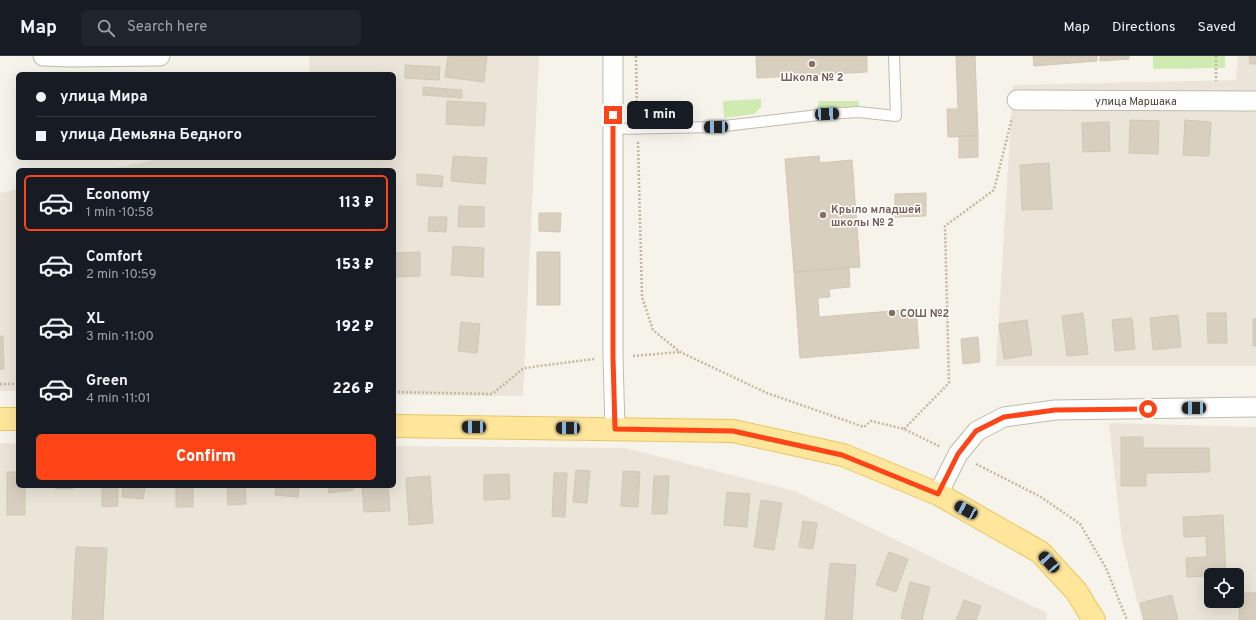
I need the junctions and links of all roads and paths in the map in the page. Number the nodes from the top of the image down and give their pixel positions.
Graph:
1 (43, 56) edge
2 (160, 56) edge
3 (613, 56) edge
4 (636, 56) edge
5 (894, 56) edge
6 (1216, 56) edge
7 (1017, 100) joint
8 (1217, 101) junction
9 (1256, 101) edge
10 (637, 128) junction
11 (613, 130) junction
12 (680, 352) junction
13 (613, 357) junction
14 (0, 384) edge
15 (16, 384) edge
16 (396, 392) edge
17 (1256, 407) edge
18 (0, 419) edge
19 (16, 419) edge
20 (396, 426) edge
21 (615, 429) junction
22 (904, 429) junction
23 (958, 454) junction
24 (938, 494) junction
25 (1094, 620) edge
26 (1127, 620) edge

1 - 2 street
3 - 11 street
4 - 10 path
5 - 10 lane
6 - 8 path
7 - 8 street, улица Маршака
7 - 22 path
8 - 9 street, улица Маршака
10 - 11 lane
10 - 12 path
11 - 13 street
12 - 13 path
12 - 22 path
13 - 16 path
13 - 21 street
14 - 15 path
17 - 23 street
18 - 19 main road
20 - 21 main road
21 - 24 main road
22 - 23 path
23 - 24 street
23 - 26 path
24 - 25 main road

